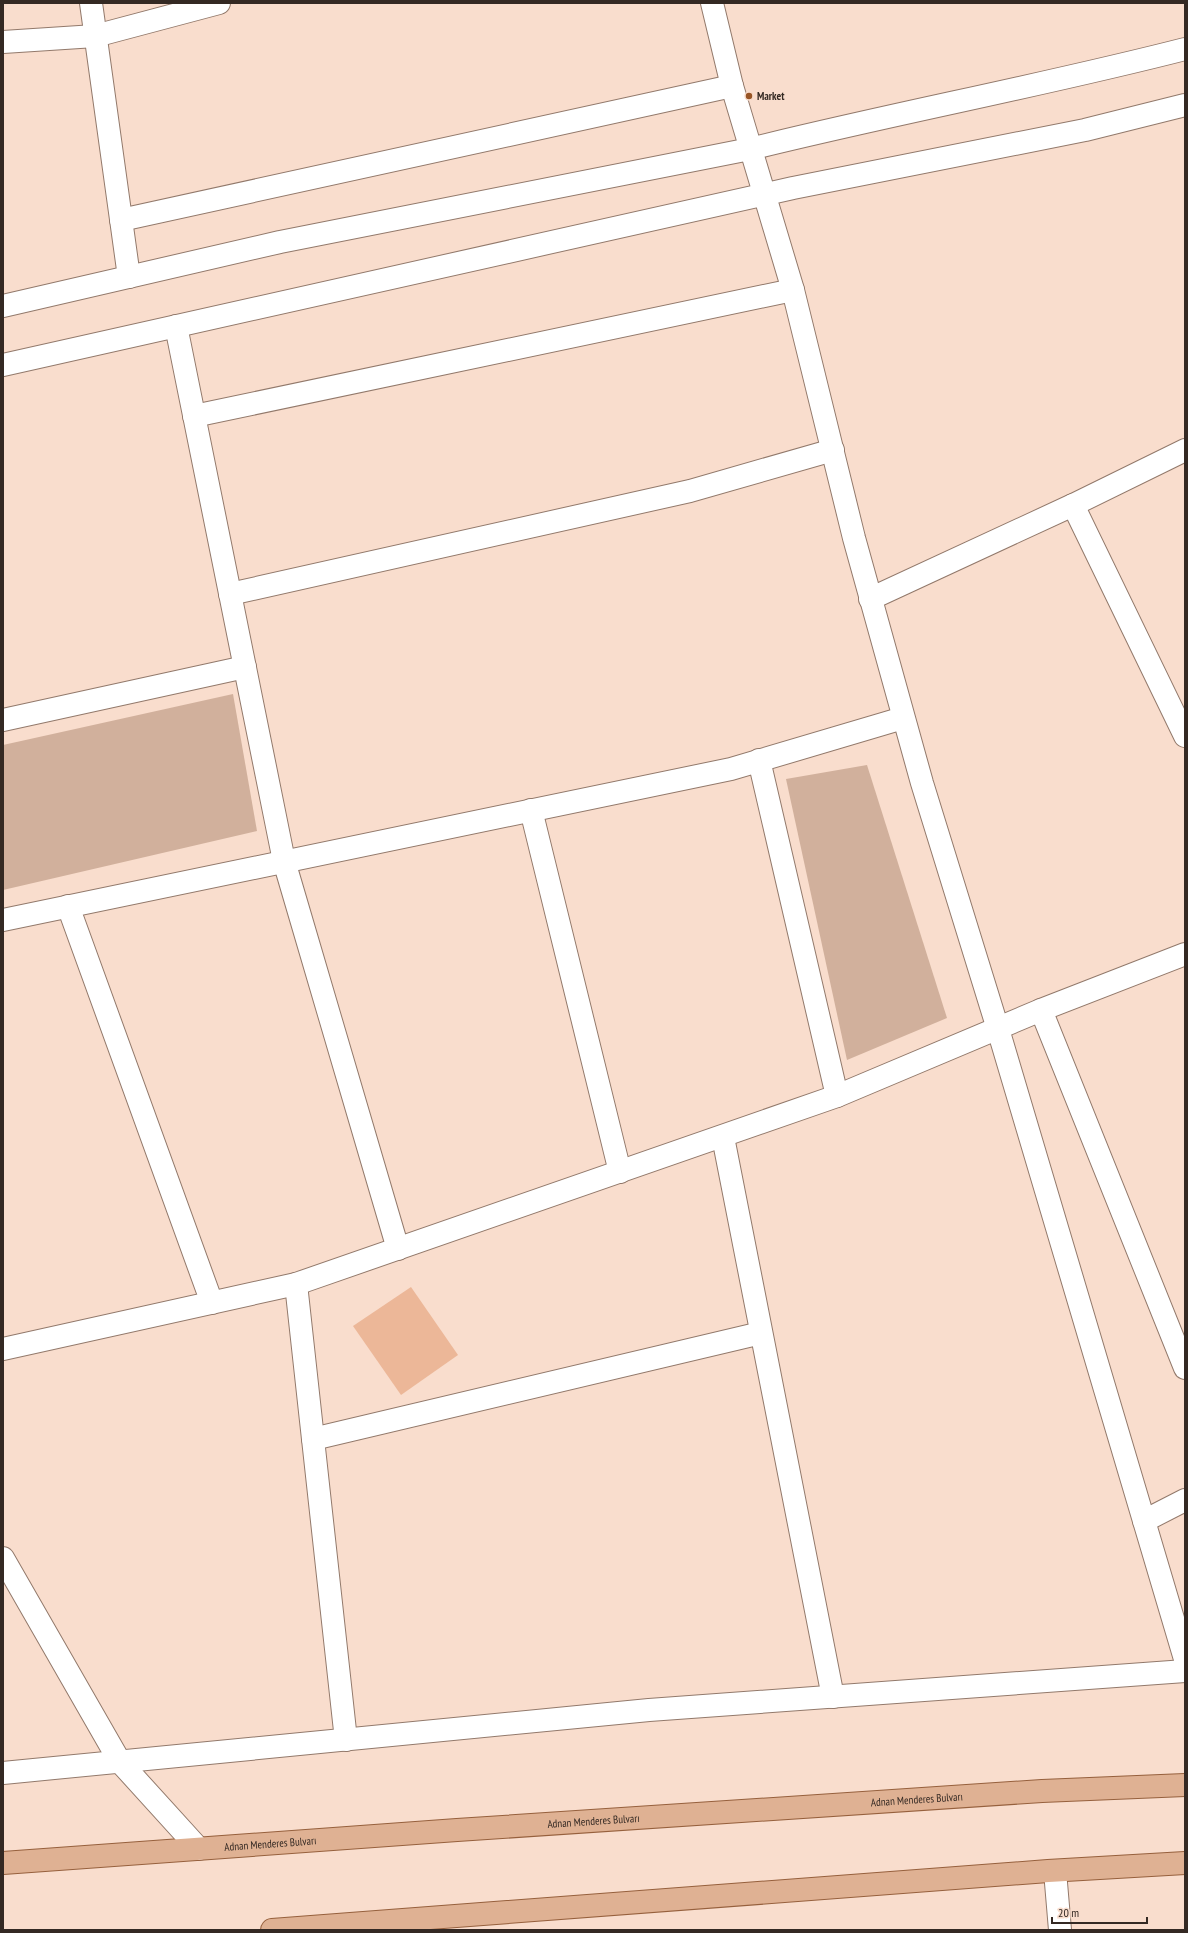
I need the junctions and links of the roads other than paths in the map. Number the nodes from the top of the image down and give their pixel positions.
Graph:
1 (91, 3) edge
2 (219, 3) edge
3 (712, 3) edge
4 (95, 36) junction
5 (3, 42) edge
6 (1185, 49) edge
7 (732, 86) junction
8 (1185, 105) edge
9 (750, 149) junction
10 (765, 195) junction
11 (121, 220) junction
12 (129, 277) junction
13 (794, 290) junction
14 (3, 306) edge
15 (176, 326) junction
16 (3, 365) edge
17 (194, 416) junction
18 (833, 450) junction
19 (1185, 450) edge
20 (1073, 505) junction
21 (230, 594) junction
22 (870, 599) junction
23 (245, 667) junction
24 (904, 718) junction
25 (3, 720) edge
26 (1185, 736) edge
27 (759, 760) junction
28 (531, 810) junction
29 (284, 860) junction
30 (68, 906) junction
31 (3, 920) edge
32 (1185, 954) edge
33 (1041, 1010) junction
34 (998, 1029) junction
35 (837, 1096) junction
36 (723, 1137) junction
37 (620, 1172) junction
38 (398, 1249) junction
39 (296, 1284) junction
40 (212, 1302) junction
41 (761, 1333) junction
42 (3, 1349) edge
43 (1185, 1368) edge
44 (313, 1439) junction
45 (1185, 1500) edge
46 (1144, 1522) junction
47 (3, 1558) edge
48 (1185, 1660) edge
49 (1185, 1671) edge
50 (833, 1697) junction
51 (346, 1740) junction
52 (120, 1762) junction
53 (3, 1773) edge
54 (1185, 1785) edge
55 (199, 1849) junction
56 (3, 1863) edge
57 (1185, 1864) edge
58 (1055, 1870) junction
59 (272, 1930) edge
60 (1060, 1930) edge

1 - 4 street
2 - 4 street
3 - 7 street
4 - 5 street
4 - 11 street
6 - 9 street
7 - 9 street
7 - 11 street
8 - 10 street
9 - 10 street
9 - 12 street
10 - 13 street
10 - 15 street
11 - 12 street
12 - 14 street
13 - 17 street
13 - 18 street
15 - 16 street
15 - 17 street
17 - 21 street
18 - 21 street
18 - 22 street
19 - 20 street
20 - 22 street
20 - 26 street
21 - 23 street
22 - 24 street
23 - 25 street
23 - 29 street
24 - 27 street
24 - 34 street
27 - 28 street
27 - 35 street
28 - 29 street
28 - 37 street
29 - 30 street
29 - 38 street
30 - 31 street
30 - 40 street
32 - 33 street
33 - 34 street
33 - 43 street
34 - 35 street
34 - 46 street
35 - 36 street
36 - 37 street
36 - 41 street
37 - 38 street
38 - 39 street
39 - 40 street
39 - 44 street
40 - 42 street
41 - 44 street
41 - 50 street
44 - 51 street
45 - 46 street
46 - 48 street
47 - 52 street
49 - 50 street
50 - 51 street
51 - 52 street
52 - 53 street
52 - 55 street
54 - 55 main road, Adnan Menderes Bulvarı
55 - 56 main road, Adnan Menderes Bulvarı
57 - 58 main road
58 - 59 main road
58 - 60 street

